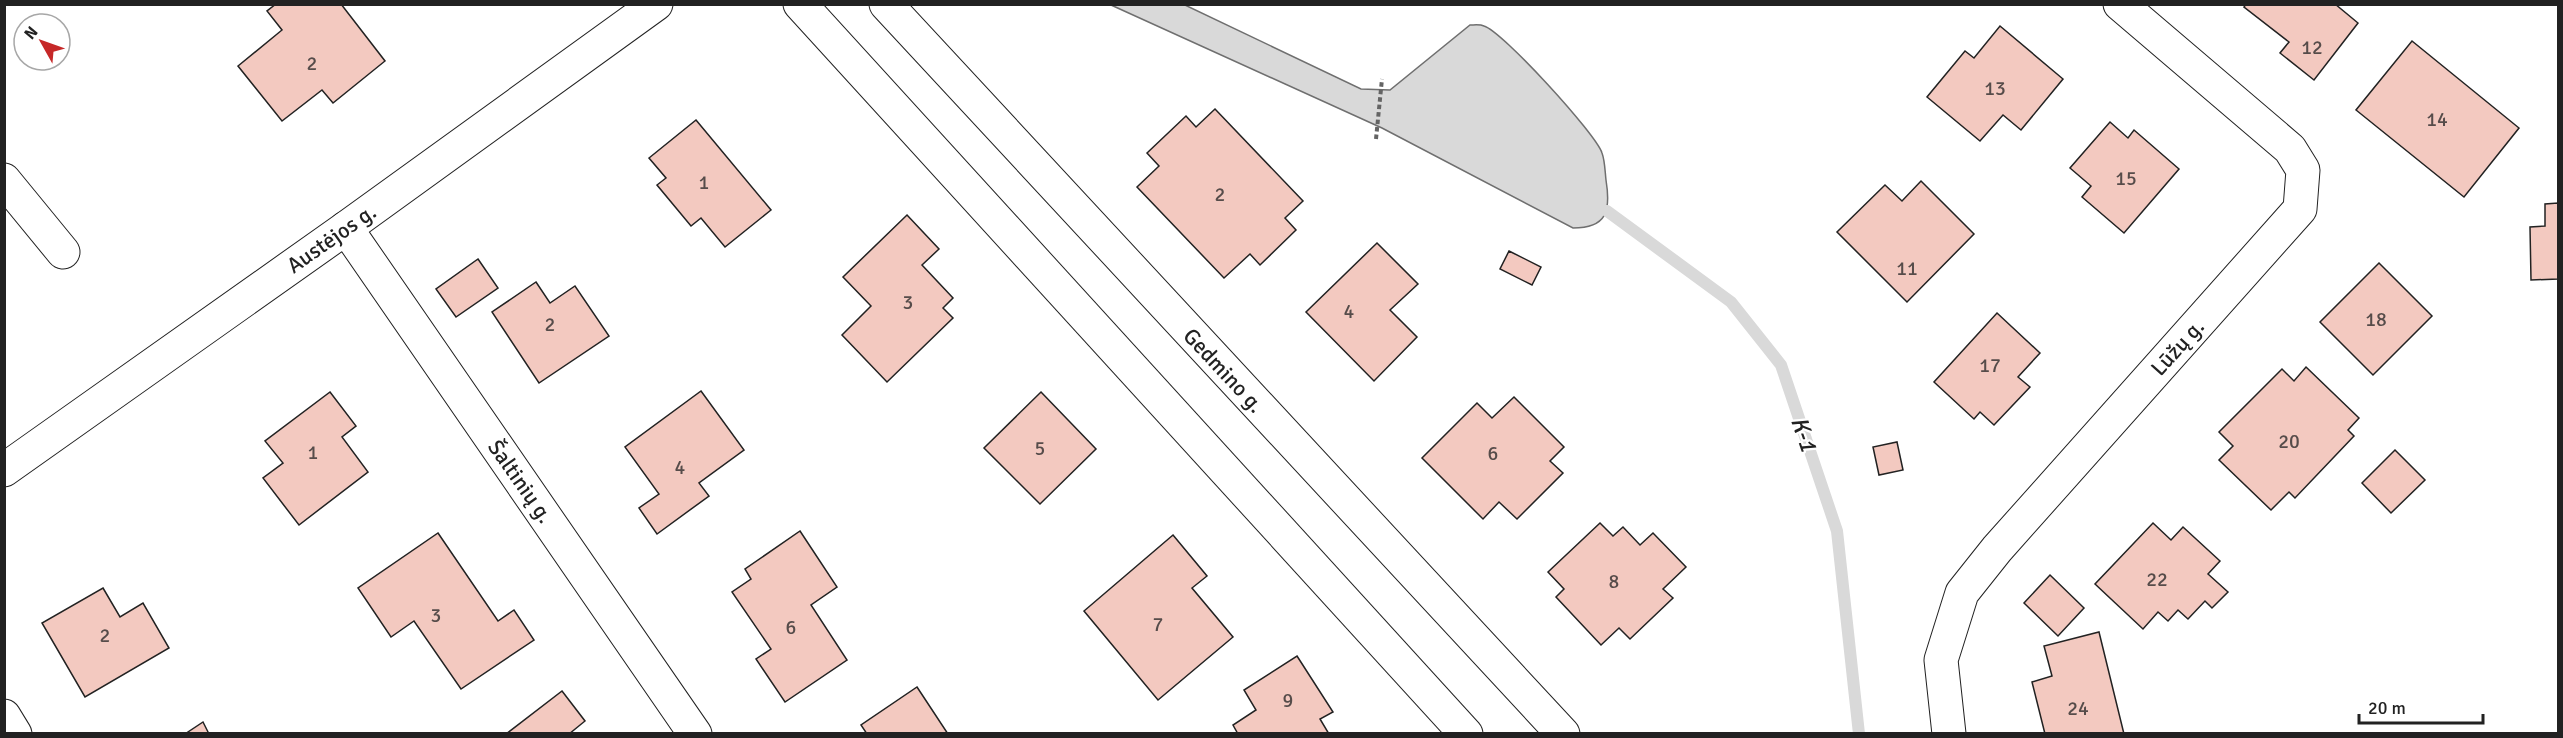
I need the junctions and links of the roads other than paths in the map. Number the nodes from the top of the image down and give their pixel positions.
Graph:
1 (656, 4) edge
2 (800, 4) edge
3 (886, 4) edge
4 (2120, 4) edge
5 (4, 180) edge
6 (346, 228) junction
7 (63, 252) dead end
8 (4, 470) edge
9 (4, 716) edge
10 (15, 734) edge
11 (695, 734) edge
12 (1466, 734) edge
13 (1563, 734) edge
14 (1949, 734) edge

1 - 6 street, Austėjos g.
2 - 12 street
3 - 13 street, Gedmino g.
4 - 14 street, Lūžų g.
5 - 7 street
6 - 8 street, Austėjos g.
6 - 11 street, Šaltinių g.
9 - 10 street

